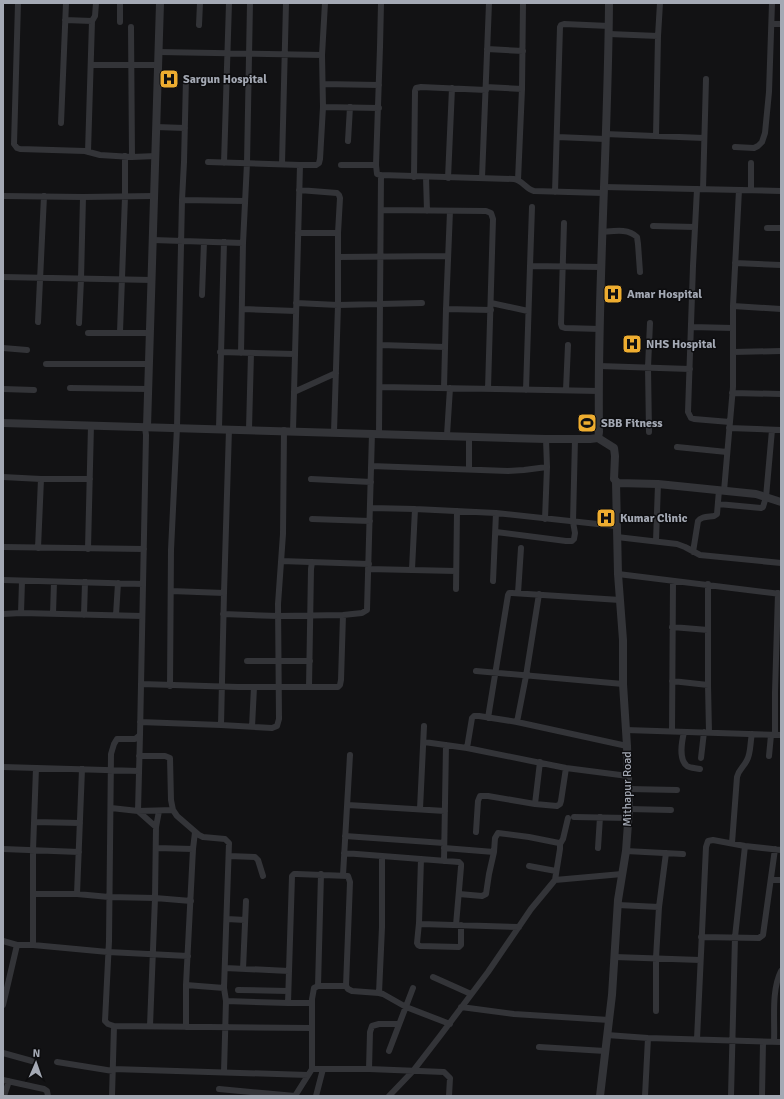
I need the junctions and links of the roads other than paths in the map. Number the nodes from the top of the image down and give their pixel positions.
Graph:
1 (18, 3) edge
2 (66, 3) edge
3 (96, 3) edge
4 (120, 3) edge
5 (160, 3) edge
6 (200, 3) edge
7 (229, 3) edge
8 (250, 3) edge
9 (286, 3) edge
10 (325, 3) edge
11 (381, 3) edge
12 (489, 3) edge
13 (523, 3) edge
14 (609, 3) edge
15 (660, 3) edge
16 (772, 3) edge
17 (65, 20) junction
18 (92, 21) junction
19 (120, 22) dead end
20 (772, 24) junction
21 (781, 24) edge
22 (199, 25) dead end
23 (131, 27) dead end
24 (609, 30) junction
25 (658, 36) junction
26 (487, 49) junction
27 (523, 51) junction
28 (159, 52) junction
29 (228, 53) junction
30 (249, 54) junction
31 (285, 54) junction
32 (322, 55) junction
33 (91, 65) junction
34 (132, 65) junction
35 (158, 65) junction
36 (186, 78) dead end
37 (706, 79) dead end
38 (323, 84) junction
39 (379, 85) junction
40 (452, 88) junction
41 (486, 88) junction
42 (522, 89) junction
43 (323, 107) junction
44 (350, 107) junction
45 (379, 108) junction
46 (61, 123) dead end
47 (156, 127) junction
48 (185, 128) junction
49 (656, 136) junction
50 (557, 137) junction
51 (605, 137) junction
52 (704, 138) junction
53 (348, 141) dead end
54 (735, 147) dead end
55 (88, 152) junction
56 (125, 156) junction
57 (156, 156) junction
58 (132, 157) junction
59 (208, 162) dead end
60 (224, 163) junction
61 (247, 163) junction
62 (751, 163) dead end
63 (282, 164) junction
64 (300, 165) junction
65 (341, 165) dead end
66 (376, 165) junction
67 (381, 176) junction
68 (414, 177) junction
69 (426, 177) junction
70 (448, 178) junction
71 (482, 178) junction
72 (518, 180) junction
73 (700, 189) junction
74 (299, 190) junction
75 (604, 190) junction
76 (739, 190) junction
77 (751, 190) junction
78 (781, 191) edge
79 (555, 192) junction
80 (3, 196) edge
81 (44, 196) junction
82 (154, 196) junction
83 (83, 197) junction
84 (125, 197) junction
85 (182, 200) junction
86 (245, 201) junction
87 (532, 207) dead end
88 (381, 210) junction
89 (427, 211) junction
90 (450, 211) junction
91 (564, 223) dead end
92 (653, 226) dead end
93 (695, 227) junction
94 (767, 228) dead end
95 (781, 228) edge
96 (338, 232) junction
97 (602, 232) junction
98 (298, 233) junction
99 (153, 240) junction
100 (181, 241) junction
101 (204, 242) junction
102 (224, 242) junction
103 (243, 243) junction
104 (381, 256) junction
105 (448, 256) junction
106 (338, 257) junction
107 (735, 263) junction
108 (530, 266) junction
109 (562, 266) junction
110 (781, 266) edge
111 (601, 267) junction
112 (640, 272) dead end
113 (3, 277) edge
114 (40, 278) junction
115 (81, 279) junction
116 (122, 280) junction
117 (152, 280) junction
118 (202, 294) dead end
119 (296, 303) junction
120 (422, 303) dead end
121 (491, 303) junction
122 (381, 304) junction
123 (338, 305) junction
124 (733, 306) junction
125 (781, 308) edge
126 (243, 309) junction
127 (446, 309) junction
128 (490, 310) junction
129 (296, 311) junction
130 (528, 311) junction
131 (38, 322) dead end
132 (650, 322) dead end
133 (79, 324) dead end
134 (691, 327) junction
135 (733, 328) junction
136 (600, 329) junction
137 (120, 332) junction
138 (88, 333) dead end
139 (150, 333) junction
140 (380, 345) junction
141 (568, 345) dead end
142 (445, 347) junction
143 (3, 348) edge
144 (27, 350) dead end
145 (781, 351) edge
146 (220, 352) junction
147 (733, 352) junction
148 (242, 353) junction
149 (251, 353) junction
150 (295, 354) junction
151 (46, 364) dead end
152 (149, 364) junction
153 (599, 366) junction
154 (648, 367) junction
155 (690, 368) junction
156 (336, 373) junction
157 (380, 387) junction
158 (70, 388) dead end
159 (446, 388) junction
160 (3, 389) edge
161 (149, 389) junction
162 (488, 389) junction
163 (34, 390) dead end
164 (526, 390) junction
165 (566, 390) junction
166 (599, 391) junction
167 (294, 392) junction
168 (732, 393) junction
169 (781, 394) edge
170 (3, 423) edge
171 (91, 425) junction
172 (730, 425) junction
173 (146, 427) junction
174 (178, 427) junction
175 (219, 428) junction
176 (229, 429) junction
177 (249, 429) junction
178 (284, 430) junction
179 (772, 430) junction
180 (781, 430) edge
181 (292, 431) junction
182 (334, 432) junction
183 (649, 432) dead end
184 (376, 433) junction
185 (447, 435) junction
186 (469, 436) junction
187 (598, 438) junction
188 (546, 439) junction
189 (575, 439) junction
190 (677, 447) dead end
191 (727, 452) junction
192 (371, 466) junction
193 (547, 466) junction
194 (469, 469) junction
195 (3, 477) edge
196 (41, 479) junction
197 (90, 479) junction
198 (311, 479) dead end
199 (371, 482) junction
200 (616, 482) junction
201 (658, 484) junction
202 (722, 490) junction
203 (766, 496) junction
204 (781, 502) edge
205 (718, 504) junction
206 (371, 508) junction
207 (415, 509) junction
208 (457, 511) junction
209 (496, 513) junction
210 (312, 519) dead end
211 (545, 519) junction
212 (370, 521) junction
213 (573, 522) junction
214 (616, 526) junction
215 (496, 532) junction
216 (617, 537) junction
217 (656, 541) junction
218 (3, 547) edge
219 (38, 548) junction
220 (521, 548) dead end
221 (88, 549) junction
222 (144, 549) junction
223 (693, 552) junction
224 (281, 561) junction
225 (312, 562) junction
226 (781, 563) edge
227 (368, 567) junction
228 (412, 569) junction
229 (456, 571) junction
230 (618, 574) junction
231 (3, 580) edge
232 (22, 581) junction
233 (493, 581) dead end
234 (673, 581) junction
235 (54, 582) junction
236 (85, 582) junction
237 (118, 583) junction
238 (143, 584) junction
239 (708, 584) junction
240 (456, 589) dead end
241 (171, 591) junction
242 (224, 593) junction
243 (518, 593) junction
244 (779, 593) edge
245 (539, 594) junction
246 (620, 600) junction
247 (21, 613) junction
248 (3, 614) edge
249 (53, 614) junction
250 (223, 614) junction
251 (84, 615) junction
252 (116, 615) junction
253 (311, 615) junction
254 (343, 615) junction
255 (142, 616) junction
256 (278, 616) junction
257 (672, 627) junction
258 (708, 630) junction
259 (247, 661) dead end
260 (278, 661) junction
261 (310, 661) junction
262 (476, 671) dead end
263 (495, 672) junction
264 (526, 676) junction
265 (672, 681) junction
266 (141, 684) junction
267 (623, 684) junction
268 (778, 684) edge
269 (708, 685) junction
270 (170, 686) junction
271 (221, 686) junction
272 (278, 686) junction
273 (254, 687) junction
274 (309, 687) junction
275 (488, 718) junction
276 (140, 722) junction
277 (517, 722) junction
278 (221, 725) junction
279 (424, 726) dead end
280 (252, 727) junction
281 (626, 730) junction
282 (672, 731) junction
283 (684, 732) junction
284 (707, 732) junction
285 (752, 734) junction
286 (140, 735) junction
287 (776, 735) edge
288 (424, 742) junction
289 (446, 745) junction
290 (627, 746) junction
291 (467, 748) junction
292 (350, 755) dead end
293 (139, 756) junction
294 (769, 756) dead end
295 (701, 758) dead end
296 (540, 762) junction
297 (3, 767) edge
298 (36, 768) junction
299 (566, 768) junction
300 (82, 769) junction
301 (700, 769) dead end
302 (112, 770) junction
303 (139, 771) junction
304 (628, 776) junction
305 (629, 789) junction
306 (677, 790) dead end
307 (535, 804) junction
308 (348, 805) junction
309 (111, 808) junction
310 (420, 809) junction
311 (629, 809) junction
312 (173, 810) junction
313 (671, 810) dead end
314 (138, 811) junction
315 (159, 811) junction
316 (445, 811) junction
317 (600, 817) junction
318 (628, 818) junction
319 (34, 822) junction
320 (80, 823) junction
321 (156, 827) junction
322 (195, 832) junction
323 (476, 832) dead end
324 (345, 836) junction
325 (560, 844) junction
326 (732, 844) junction
327 (444, 845) junction
328 (745, 846) junction
329 (156, 848) junction
330 (598, 848) dead end
331 (3, 849) edge
332 (193, 849) junction
333 (33, 850) junction
334 (778, 850) edge
335 (626, 851) junction
336 (79, 852) junction
337 (494, 852) junction
338 (344, 853) junction
339 (666, 853) junction
340 (683, 854) dead end
341 (229, 856) junction
342 (382, 857) junction
343 (421, 859) junction
344 (444, 860) junction
345 (529, 866) dead end
346 (556, 871) junction
347 (321, 874) junction
348 (622, 874) junction
349 (343, 875) junction
350 (263, 876) dead end
351 (555, 880) junction
352 (771, 880) junction
353 (781, 880) edge
354 (32, 894) junction
355 (77, 894) junction
356 (459, 894) junction
357 (110, 897) junction
358 (155, 898) junction
359 (246, 900) dead end
360 (190, 901) junction
361 (618, 905) junction
362 (659, 907) junction
363 (227, 919) junction
364 (245, 920) junction
365 (419, 923) junction
366 (459, 925) junction
367 (519, 927) junction
368 (701, 937) junction
369 (736, 938) junction
370 (3, 941) edge
371 (17, 945) junction
372 (33, 945) junction
373 (108, 952) junction
374 (152, 954) junction
375 (188, 956) junction
376 (615, 958) junction
377 (656, 958) junction
378 (700, 960) junction
379 (225, 968) junction
380 (243, 969) junction
381 (289, 971) junction
382 (781, 971) edge
383 (433, 977) dead end
384 (186, 986) junction
385 (318, 986) junction
386 (346, 986) junction
387 (224, 988) junction
388 (413, 988) dead end
389 (238, 990) dead end
390 (288, 992) junction
391 (378, 993) junction
392 (471, 994) junction
393 (226, 1001) junction
394 (288, 1003) junction
395 (312, 1003) junction
396 (3, 1005) edge
397 (406, 1007) junction
398 (461, 1007) junction
399 (656, 1011) dead end
400 (609, 1020) junction
401 (399, 1024) junction
402 (450, 1024) junction
403 (114, 1026) junction
404 (150, 1026) junction
405 (186, 1027) junction
406 (226, 1027) junction
407 (312, 1028) junction
408 (607, 1035) junction
409 (648, 1038) junction
410 (697, 1039) junction
411 (732, 1040) junction
412 (763, 1042) junction
413 (774, 1042) junction
414 (781, 1042) edge
415 (539, 1047) dead end
416 (389, 1051) dead end
417 (605, 1051) junction
418 (3, 1054) edge
419 (32, 1061) dead end
420 (57, 1062) dead end
421 (312, 1069) junction
422 (324, 1069) junction
423 (369, 1069) junction
424 (113, 1070) junction
425 (413, 1071) junction
426 (224, 1072) junction
427 (308, 1075) junction
428 (6, 1080) edge
429 (219, 1089) dead end
430 (4, 1096) edge
431 (48, 1096) edge
432 (112, 1096) edge
433 (295, 1096) edge
434 (316, 1096) edge
435 (389, 1096) edge
436 (449, 1096) edge
437 (600, 1096) edge
438 (645, 1096) edge
439 (731, 1096) edge
440 (762, 1096) edge

1 - 55 street
2 - 17 street
3 - 18 street
4 - 19 street
5 - 28 street
6 - 22 street
7 - 29 street
8 - 30 street
9 - 31 street
10 - 32 street
11 - 39 street
12 - 26 street
13 - 27 street
14 - 24 street
15 - 25 street
16 - 20 street
17 - 18 street
17 - 46 street
18 - 33 street
20 - 21 street
20 - 54 street
23 - 34 street
24 - 25 street
24 - 50 street
24 - 51 street
25 - 49 street
26 - 27 street
26 - 41 street
27 - 42 street
28 - 29 street
28 - 35 street
29 - 30 street
29 - 60 street
30 - 31 street
30 - 61 street
31 - 32 street
31 - 63 street
32 - 38 street
33 - 34 street
33 - 55 street
34 - 35 street
34 - 58 street
35 - 47 street
36 - 48 street
37 - 52 street
38 - 39 street
38 - 43 street
39 - 45 street
40 - 41 street
40 - 68 street
40 - 70 street
41 - 42 street
41 - 71 street
42 - 72 street
43 - 44 street
43 - 64 street
44 - 45 street
44 - 53 street
45 - 66 street
47 - 48 street
47 - 57 street
48 - 85 street
49 - 51 street
49 - 52 street
50 - 51 street
50 - 79 street
51 - 75 street
52 - 73 street
55 - 56 street
56 - 58 street
56 - 84 street
57 - 58 street
57 - 82 street
59 - 60 street
60 - 61 street
61 - 63 street
61 - 86 street
62 - 77 street
63 - 64 street
64 - 74 street
65 - 66 street
66 - 67 street
67 - 68 street
67 - 88 street
68 - 69 street
69 - 70 street
69 - 89 street
70 - 71 street
71 - 72 street
72 - 79 street
73 - 75 street
73 - 76 street
73 - 93 street
74 - 96 street
74 - 98 street
75 - 79 street
75 - 97 street
76 - 77 street
76 - 107 street
77 - 78 street
80 - 81 street
81 - 83 street
81 - 114 street
82 - 84 street
82 - 99 street
83 - 84 street
83 - 115 street
84 - 116 street
85 - 86 street
85 - 100 street
86 - 103 street
87 - 108 street
88 - 89 street
88 - 104 street
89 - 90 street
90 - 105 street
90 - 121 street
91 - 109 street
92 - 93 street
93 - 134 street
94 - 95 street
96 - 98 street
96 - 106 street
97 - 111 street
97 - 112 street
98 - 119 street
99 - 100 street
99 - 117 street
100 - 101 street
100 - 174 street
101 - 102 street
101 - 118 street
102 - 103 street
102 - 146 street
103 - 126 street
104 - 105 street
104 - 106 street
104 - 122 street
105 - 127 street
106 - 123 street
107 - 110 street
107 - 124 street
108 - 109 street
108 - 130 street
109 - 111 street
109 - 136 street
111 - 136 street
113 - 114 street
114 - 115 street
114 - 131 street
115 - 116 street
115 - 133 street
116 - 117 street
116 - 137 street
117 - 139 street
119 - 123 street
119 - 129 street
120 - 122 street
121 - 128 street
121 - 130 street
122 - 123 street
122 - 140 street
123 - 156 street
124 - 125 street
124 - 135 street
126 - 129 street
126 - 148 street
127 - 128 street
127 - 142 street
128 - 162 street
129 - 150 street
130 - 164 street
132 - 154 street
134 - 135 street
134 - 155 street
135 - 147 street
136 - 153 street
137 - 138 street
137 - 139 street
139 - 152 street
140 - 142 street
140 - 157 street
141 - 165 street
142 - 159 street
143 - 144 street
145 - 147 street
146 - 148 street
146 - 175 street
147 - 168 street
148 - 149 street
149 - 150 street
149 - 177 street
150 - 167 street
151 - 152 street
152 - 161 street
153 - 154 street
153 - 166 street
154 - 155 street
154 - 183 street
155 - 172 street
156 - 167 street
156 - 182 street
157 - 159 street
157 - 184 street
158 - 161 street
159 - 162 street
159 - 185 street
160 - 163 street
161 - 173 street
162 - 164 street
164 - 165 street
165 - 166 street
166 - 187 street
167 - 181 street
168 - 169 street
168 - 172 street
170 - 171 street
171 - 173 street
171 - 197 street
172 - 179 street
172 - 191 street
173 - 174 street
173 - 222 street
174 - 175 street
174 - 241 street
175 - 176 street
176 - 177 street
176 - 242 street
177 - 178 street
178 - 181 street
178 - 224 street
179 - 180 street
179 - 203 street
181 - 182 street
182 - 184 street
184 - 185 street
184 - 192 street
185 - 186 street
186 - 188 street
186 - 194 street
187 - 189 street
187 - 200 street, Mithapur Road
188 - 189 street
188 - 193 street
189 - 213 street
190 - 191 street
191 - 202 street
192 - 194 street
192 - 199 street
193 - 194 street
193 - 211 street
195 - 196 street
196 - 197 street
196 - 219 street
197 - 221 street
198 - 199 street
199 - 206 street
200 - 201 street
200 - 214 street, Mithapur Road
201 - 202 street
201 - 217 street
202 - 203 street
202 - 205 street
203 - 204 street
203 - 205 street
205 - 223 street
206 - 207 street
206 - 212 street
207 - 208 street
207 - 228 street
208 - 209 street
208 - 229 street
209 - 211 street
209 - 215 street
210 - 212 street
211 - 213 street
212 - 227 street
213 - 214 street
213 - 215 street
214 - 216 street, Mithapur Road
215 - 233 street
216 - 217 street
216 - 230 street, Mithapur Road
217 - 223 street
218 - 219 street
219 - 221 street
220 - 243 street
221 - 222 street
222 - 238 street
223 - 226 street
224 - 225 street
224 - 256 street
225 - 227 street
225 - 253 street
227 - 228 street
227 - 254 street
228 - 229 street
229 - 240 street
230 - 234 street
230 - 246 street, Mithapur Road
231 - 232 street
232 - 235 street
232 - 247 street
234 - 239 street
234 - 257 street
235 - 236 street
235 - 249 street
236 - 237 street
236 - 251 street
237 - 238 street
237 - 252 street
238 - 255 street
239 - 244 street
239 - 258 street
241 - 242 street
241 - 270 street
242 - 250 street
243 - 245 street
243 - 263 street
244 - 268 street
245 - 246 street
245 - 264 street
246 - 267 street, Mithapur Road
247 - 248 street
247 - 249 street
249 - 251 street
250 - 256 street
250 - 271 street
251 - 252 street
252 - 255 street
253 - 254 street
253 - 256 street
253 - 261 street
254 - 274 street
255 - 266 street
256 - 260 street
257 - 258 street
257 - 265 street
258 - 269 street
259 - 260 street
260 - 261 street
260 - 272 street
261 - 274 street
262 - 263 street
263 - 264 street
263 - 275 street
264 - 267 street
264 - 277 street
265 - 269 street
265 - 282 street
266 - 270 street
266 - 276 street
267 - 281 street, Mithapur Road
268 - 287 street
269 - 284 street
270 - 271 street
271 - 273 street
271 - 278 street
272 - 273 street
272 - 274 street
272 - 280 street
273 - 280 street
275 - 277 street
275 - 291 street
276 - 278 street
276 - 286 street
277 - 290 street
278 - 280 street
279 - 288 street
281 - 282 street
281 - 290 street, Mithapur Road
282 - 283 street
283 - 284 street
283 - 301 street
284 - 285 street
284 - 295 street
285 - 287 street
285 - 326 street
286 - 293 street
286 - 302 street
287 - 294 street
288 - 289 street
288 - 310 street
289 - 291 street
289 - 316 street
290 - 304 street, Mithapur Road
291 - 296 street
292 - 308 street
293 - 303 street
293 - 312 street
296 - 299 street
296 - 307 street
297 - 298 street
298 - 300 street
298 - 319 street
299 - 304 street
299 - 307 street
300 - 302 street
300 - 320 street
302 - 303 street
302 - 309 street
303 - 314 street
304 - 305 street, Mithapur Road
305 - 306 street
305 - 311 street, Mithapur Road
307 - 323 street
308 - 310 street
308 - 324 street
309 - 314 street
309 - 357 street
310 - 316 street
311 - 313 street
311 - 318 street, Mithapur Road
312 - 315 street
312 - 322 street
314 - 315 street
314 - 321 street
315 - 321 street
316 - 327 street
317 - 318 street
317 - 325 street
317 - 330 street
318 - 335 street, Mithapur Road
319 - 320 street
319 - 333 street
320 - 336 street
321 - 329 street
322 - 332 street
322 - 341 street
324 - 327 street
324 - 338 street
325 - 337 street
325 - 346 street
326 - 328 street
326 - 368 street
327 - 337 street
327 - 344 street
328 - 334 street
328 - 369 street
329 - 332 street
329 - 358 street
331 - 333 street
332 - 360 street
333 - 336 street
333 - 354 street
334 - 352 street
335 - 339 street
335 - 348 street, Mithapur Road
336 - 355 street
337 - 356 street
338 - 342 street
338 - 349 street
339 - 340 street
339 - 362 street
341 - 350 street
341 - 363 street
342 - 343 street
342 - 391 street
343 - 344 street
343 - 365 street
344 - 356 street
345 - 346 street
346 - 351 street
347 - 349 street
347 - 381 street
347 - 385 street
348 - 351 street
348 - 361 street, Mithapur Road
349 - 386 street
351 - 367 street
352 - 353 street
352 - 369 street
354 - 355 street
354 - 372 street
355 - 357 street
356 - 366 street
357 - 358 street
357 - 373 street
358 - 360 street
358 - 374 street
359 - 364 street
360 - 375 street
361 - 362 street
361 - 376 street, Mithapur Road
362 - 377 street
363 - 364 street
363 - 379 street
364 - 380 street
365 - 366 street
365 - 366 street
366 - 367 street
367 - 392 street
368 - 369 street
368 - 378 street
369 - 411 street
370 - 371 street
371 - 372 street
371 - 396 street
372 - 373 street
373 - 374 street
373 - 403 street
374 - 375 street
374 - 404 street
375 - 384 street
376 - 377 street
376 - 400 street, Mithapur Road
377 - 378 street
377 - 399 street
378 - 410 street
379 - 380 street
379 - 387 street
380 - 381 street
381 - 390 street
382 - 413 street
383 - 392 street
384 - 387 street
384 - 405 street
385 - 386 street
385 - 395 street
386 - 391 street
387 - 393 street
388 - 397 street
389 - 390 street
390 - 394 street
391 - 397 street
392 - 398 street
393 - 394 street
393 - 406 street
394 - 395 street
395 - 407 street
397 - 401 street
397 - 402 street
398 - 400 street
398 - 402 street
400 - 408 street, Mithapur Road
401 - 416 street
401 - 423 street
402 - 425 street
403 - 404 street
403 - 424 street
404 - 405 street
405 - 406 street
406 - 407 street
406 - 426 street
407 - 421 street
408 - 409 street
408 - 417 street, Mithapur Road
409 - 410 street
409 - 438 street
410 - 411 street
411 - 412 street
411 - 439 street
412 - 413 street
412 - 440 street
413 - 414 street
415 - 417 street
417 - 437 street, Mithapur Road
418 - 419 street
420 - 424 street
421 - 422 street
421 - 427 street
422 - 423 street
422 - 434 street
423 - 425 street
424 - 426 street
424 - 432 street
425 - 435 street
425 - 436 street
426 - 427 street
427 - 433 street
428 - 430 street
428 - 431 street
429 - 433 street

